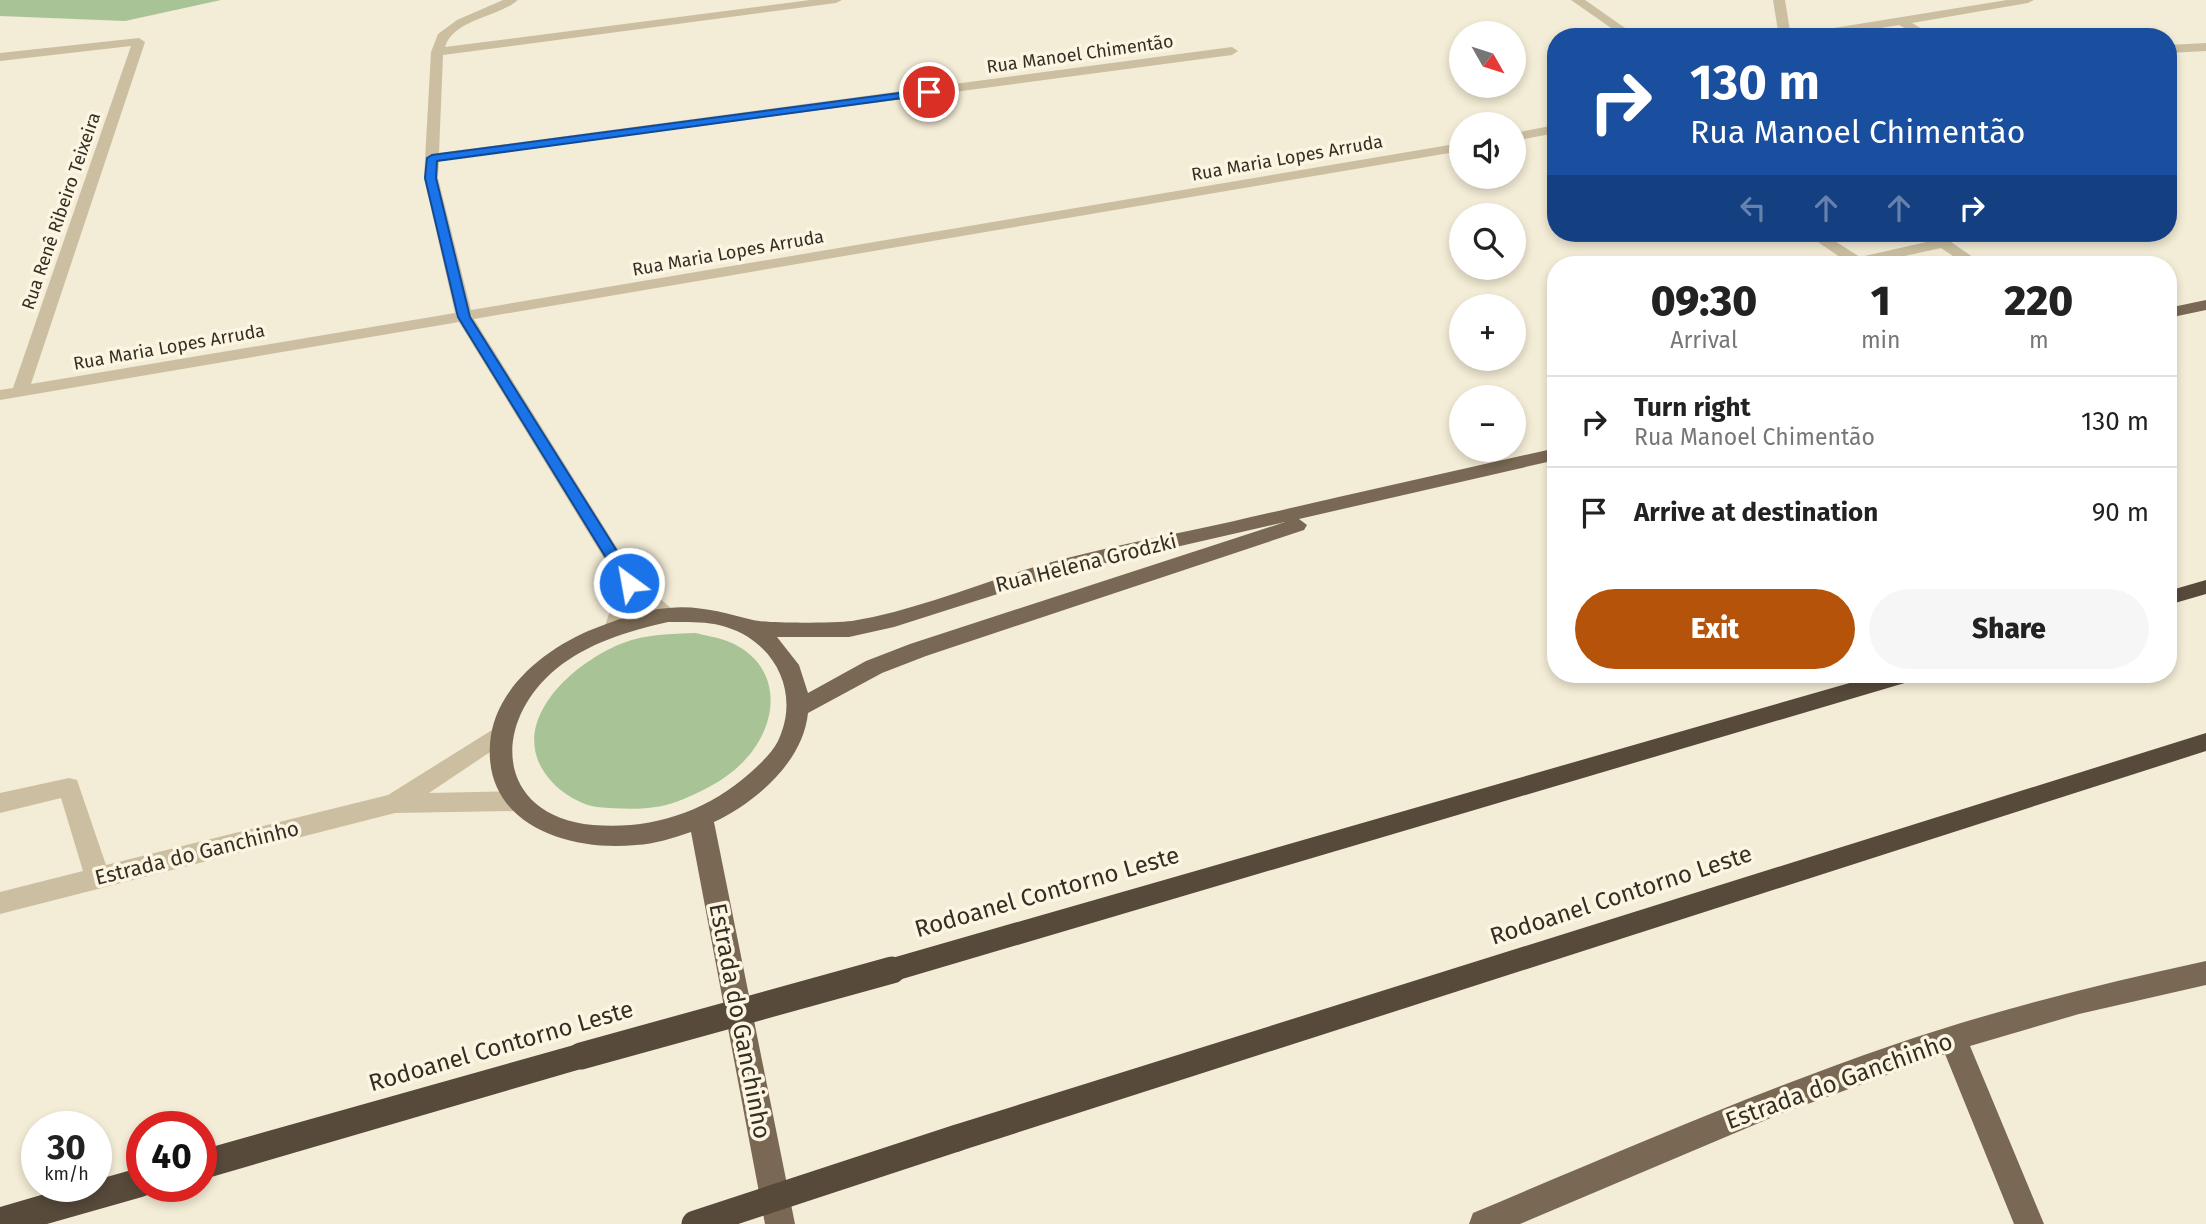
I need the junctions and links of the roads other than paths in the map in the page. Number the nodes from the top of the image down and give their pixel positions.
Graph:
1 (512, 0) edge
2 (836, 0) edge
3 (1577, 0) edge
4 (1780, 0) edge
5 (2028, 0) edge
6 (1901, 21) junction
7 (1619, 28) edge
8 (1784, 28) edge
9 (1858, 28) edge
10 (1914, 28) edge
11 (2206, 47) edge
12 (2177, 49) edge
13 (1232, 51) dead end
14 (437, 52) junction
15 (0, 57) edge
16 (1547, 130) edge
17 (1526, 134) edge
18 (1449, 148) edge
19 (432, 158) junction
20 (1824, 242) edge
21 (1943, 243) joint
22 (1843, 256) edge
23 (1884, 256) edge
24 (1963, 256) edge
25 (2206, 305) edge
26 (2177, 311) edge
27 (464, 317) junction
28 (20, 392) junction
29 (0, 395) edge
30 (1547, 456) edge
31 (1419, 485) junction
32 (629, 583) junction
33 (2206, 587) edge
34 (2177, 595) edge
35 (668, 615) junction
36 (616, 626) junction
37 (754, 629) junction
38 (1877, 683) edge
39 (798, 708) junction
40 (500, 734) junction
41 (2206, 742) edge
42 (517, 801) junction
43 (0, 803) edge
44 (395, 803) junction
45 (701, 818) junction
46 (98, 879) junction
47 (0, 904) edge
48 (2206, 973) edge
49 (1953, 1038) junction
50 (217, 1160) edge
51 (126, 1187) edge
52 (0, 1222) edge
53 (695, 1224) edge
54 (780, 1224) edge
55 (1484, 1224) edge
56 (2029, 1224) edge

1 - 14 street
2 - 14 street
3 - 7 street
4 - 8 street
5 - 6 street
6 - 9 street
6 - 10 street
11 - 12 street
13 - 19 street, Rua Manoel Chimentão
14 - 19 street
15 - 28 street, Rua Renê Ribeiro Teixeira
16 - 17 street
18 - 27 street, Rua Maria Lopes Arruda
19 - 27 street
20 - 22 street
21 - 23 street
21 - 24 street
25 - 26 main road
27 - 28 street, Rua Maria Lopes Arruda
27 - 32 street
28 - 29 street, Rua Maria Lopes Arruda
30 - 31 main road, Rua Helena Grodzki
31 - 37 main road, Rua Helena Grodzki
31 - 39 main road, Rua Helena Grodzki
32 - 35 street
32 - 36 street
33 - 34 highway
35 - 36 main road
35 - 37 main road
36 - 40 main road
37 - 39 main road
38 - 50 highway, Rodoanel Contorno Leste, bridge
39 - 45 main road
40 - 42 main road
40 - 44 street, Estrada do Ganchinho
41 - 53 highway, Rodoanel Contorno Leste, bridge
42 - 44 street, Estrada do Ganchinho
42 - 45 main road
43 - 46 street
44 - 46 street, Estrada do Ganchinho
45 - 54 main road, Estrada do Ganchinho
46 - 47 street, Estrada do Ganchinho
48 - 49 main road, Estrada do Ganchinho
49 - 55 main road, Estrada do Ganchinho
49 - 56 main road
51 - 52 highway

